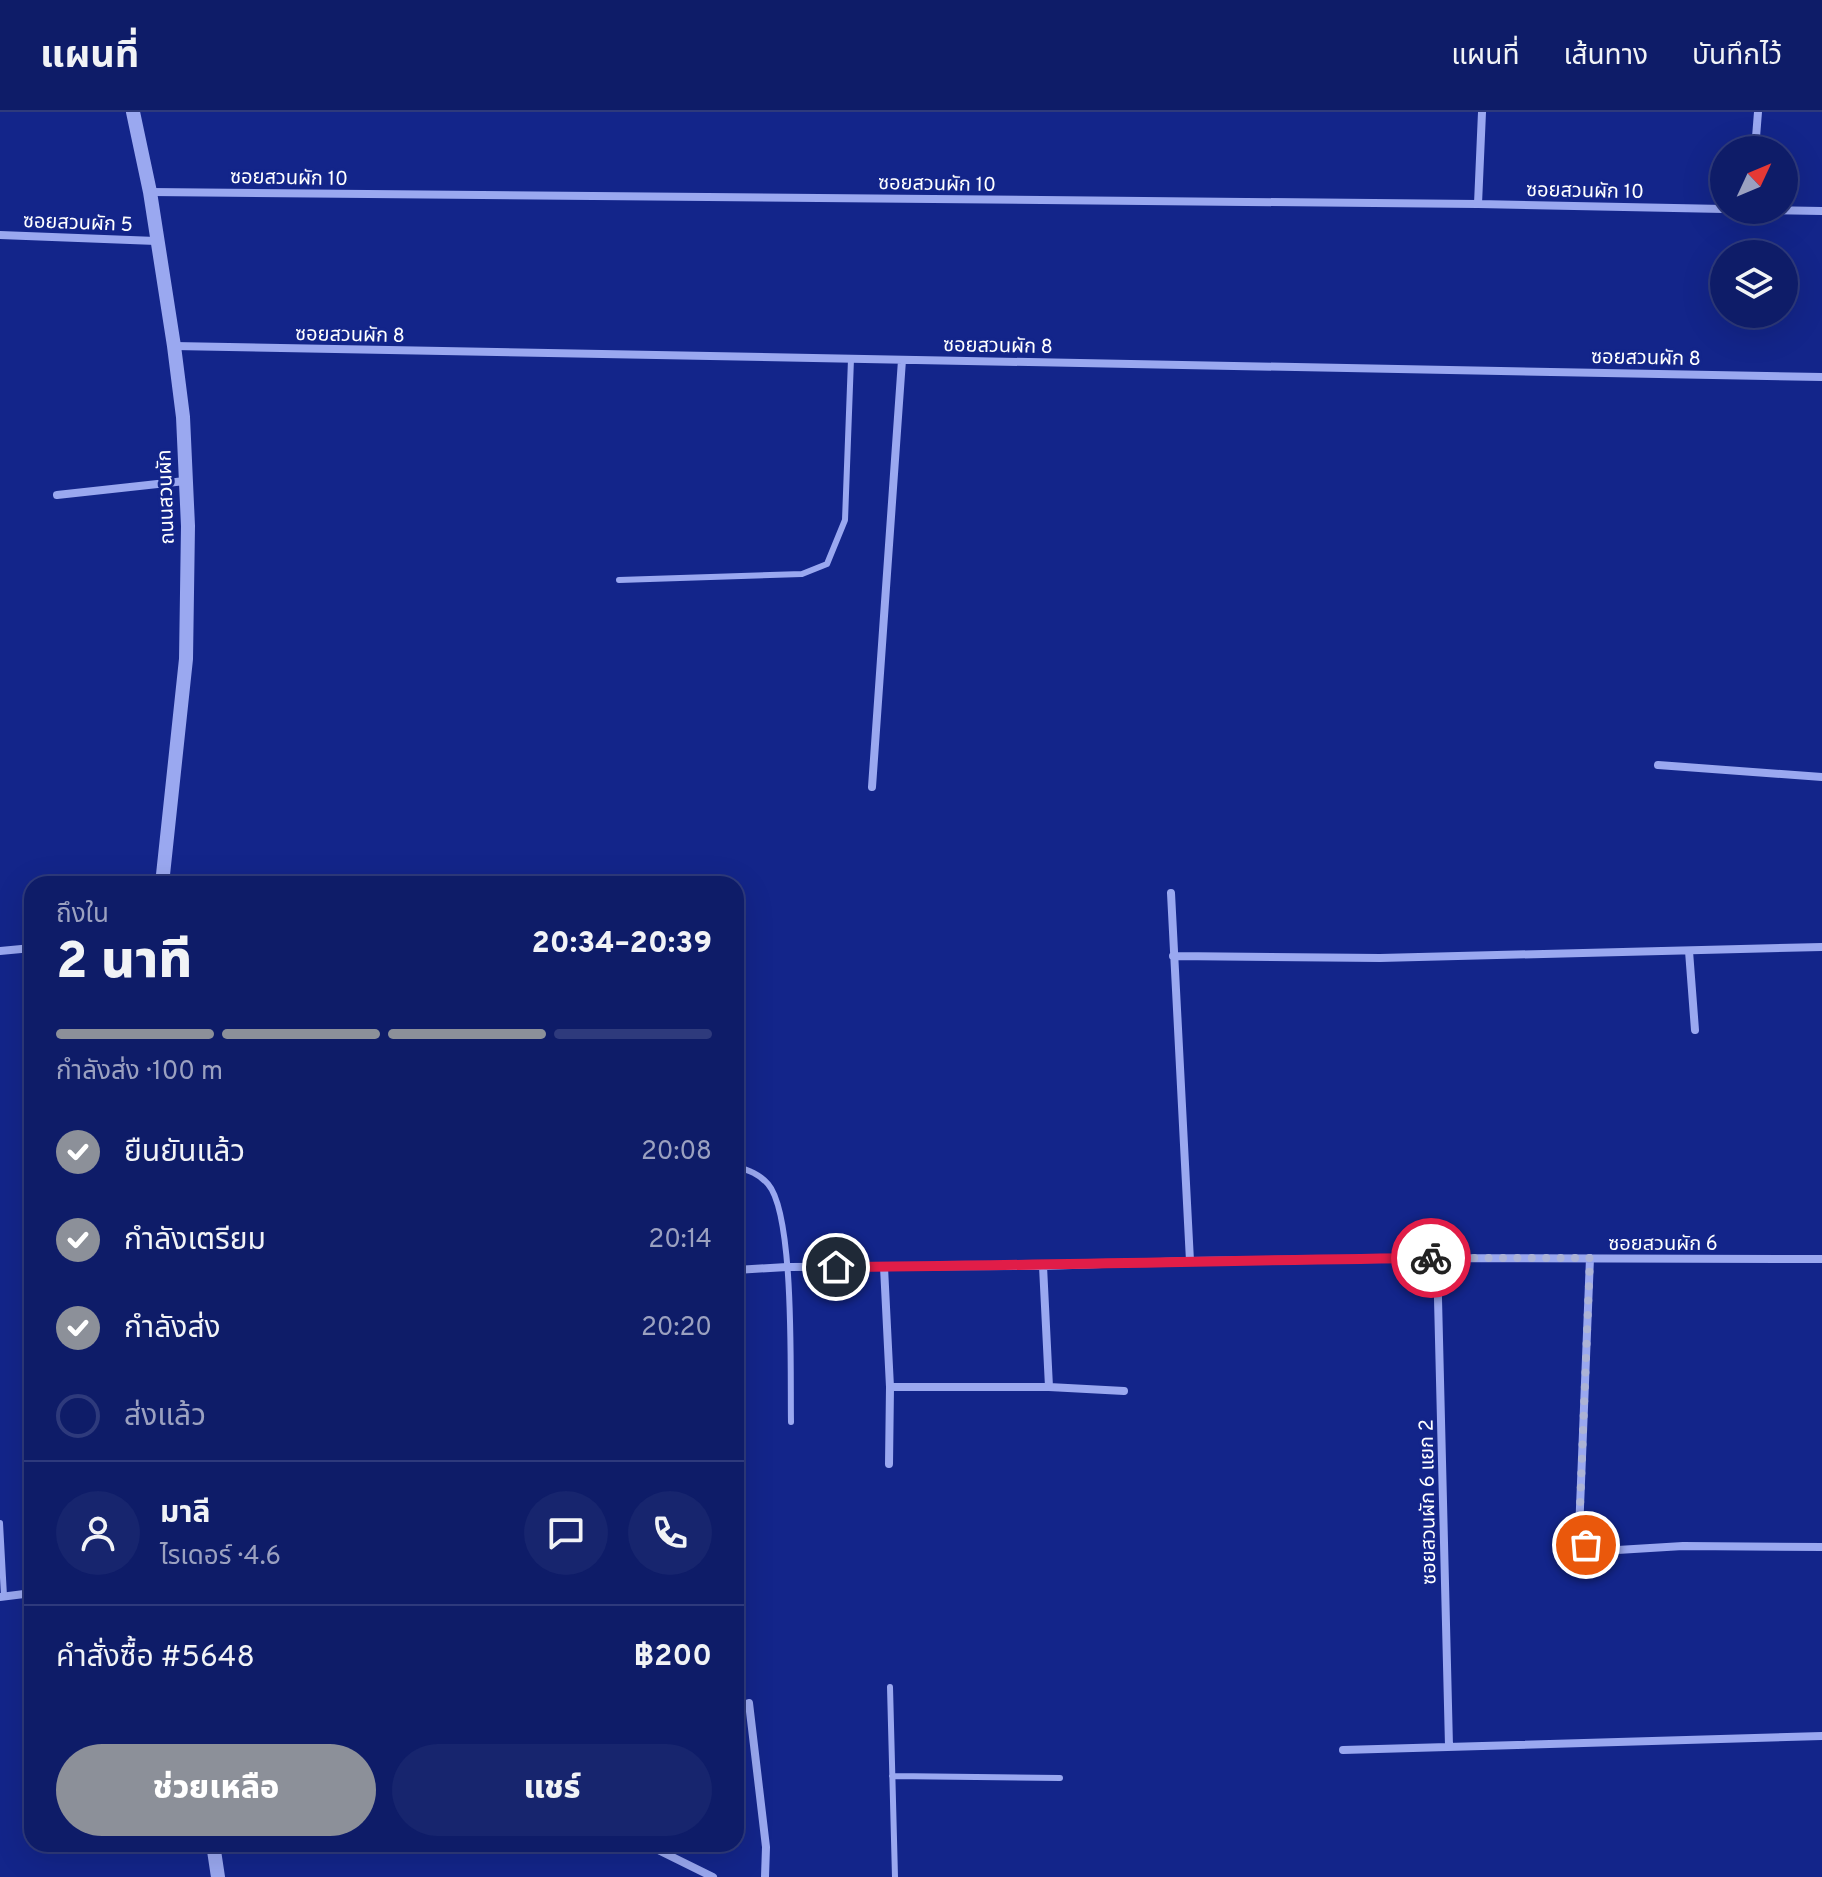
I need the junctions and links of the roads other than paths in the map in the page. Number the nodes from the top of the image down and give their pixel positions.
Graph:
1 (133, 112) edge
2 (1482, 112) edge
3 (1758, 112) edge
4 (1756, 136) edge
5 (150, 192) junction
6 (1478, 204) junction
7 (1710, 209) edge
8 (1798, 211) edge
9 (1822, 211) edge
10 (0, 235) edge
11 (156, 241) junction
12 (174, 346) junction
13 (851, 359) junction
14 (902, 360) junction
15 (1822, 377) edge
16 (185, 481) junction
17 (57, 495) dead end
18 (619, 580) dead end
19 (1658, 765) dead end
20 (1822, 777) edge
21 (872, 787) dead end
22 (163, 876) edge
23 (1171, 893) dead end
24 (1822, 947) edge
25 (24, 949) edge
26 (0, 951) edge
27 (1689, 951) junction
28 (1173, 956) junction
29 (1695, 1030) dead end
30 (744, 1169) edge
31 (1437, 1258) junction
32 (1590, 1258) junction
33 (1822, 1259) edge
34 (1190, 1261) junction
35 (1043, 1266) junction
36 (787, 1267) junction
37 (884, 1267) junction
38 (744, 1270) edge
39 (890, 1387) junction
40 (1049, 1387) junction
41 (1124, 1391) dead end
42 (791, 1422) dead end
43 (889, 1464) dead end
44 (0, 1523) edge
45 (1822, 1547) edge
46 (24, 1594) edge
47 (2, 1596) edge
48 (890, 1687) dead end
49 (749, 1703) dead end
50 (1822, 1736) edge
51 (1449, 1746) junction
52 (1343, 1750) dead end
53 (892, 1776) junction
54 (1060, 1778) dead end
55 (214, 1852) edge
56 (662, 1852) edge
57 (218, 1877) edge
58 (713, 1877) edge
59 (765, 1877) edge
60 (895, 1877) edge

1 - 5 street, ถนนสวนผัก
2 - 6 street
3 - 4 street
5 - 6 street, ซอยสวนผัก 10
5 - 11 street, ถนนสวนผัก
6 - 7 street, ซอยสวนผัก 10
8 - 9 street
10 - 11 street, ซอยสวนผัก 5
11 - 12 street, ถนนสวนผัก
12 - 13 street, ซอยสวนผัก 8
12 - 16 street, ถนนสวนผัก
13 - 14 street, ซอยสวนผัก 8
13 - 18 lane
14 - 15 street, ซอยสวนผัก 8
14 - 21 street
16 - 17 street
16 - 22 street, ถนนสวนผัก
19 - 20 street
23 - 28 street
24 - 27 street
25 - 26 street
27 - 28 street
27 - 29 street
28 - 34 street
30 - 36 lane
31 - 32 street, ซอยสวนผัก 6
31 - 34 street, ซอยสวนผัก 6
31 - 51 street, ซอยสวนผัก 6 แยก 2
32 - 33 street, ซอยสวนผัก 6
32 - 45 street
34 - 35 street, ซอยสวนผัก 6
35 - 37 street, ซอยสวนผัก 6
35 - 40 street
36 - 37 street, ซอยสวนผัก 6
36 - 38 street, ซอยสวนผัก 6
36 - 42 lane
37 - 39 street
39 - 40 street
39 - 43 street
40 - 41 street
44 - 47 lane
46 - 47 street
48 - 53 lane
49 - 59 street
50 - 51 street
51 - 52 street
53 - 54 lane
53 - 60 lane
55 - 57 street
56 - 58 street

